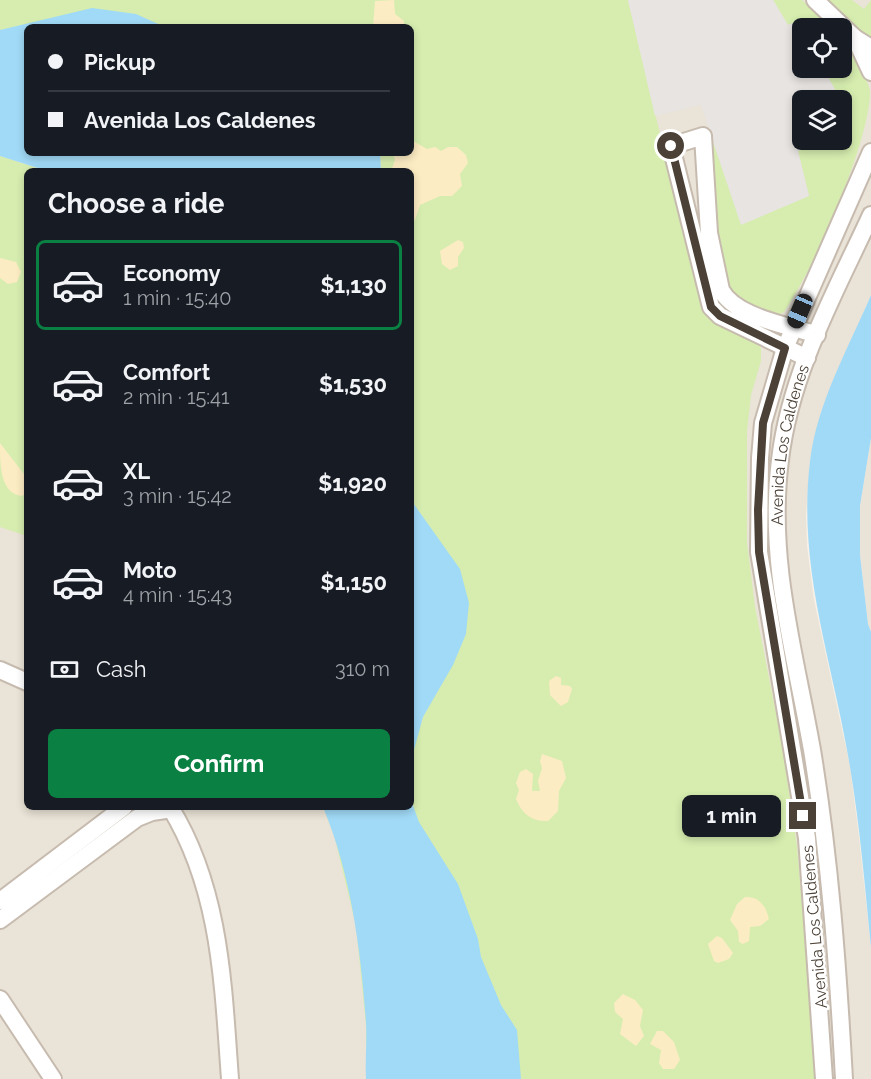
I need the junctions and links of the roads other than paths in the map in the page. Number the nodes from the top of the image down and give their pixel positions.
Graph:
1 (815, 0) edge
2 (855, 38) junction
3 (871, 48) edge
4 (871, 72) edge
5 (871, 152) edge
6 (706, 194) junction
7 (683, 197) junction
8 (871, 215) edge
9 (794, 327) junction
10 (817, 335) junction
11 (785, 348) junction
12 (807, 358) junction
13 (0, 670) edge
14 (24, 681) edge
15 (121, 810) edge
16 (162, 810) edge
17 (172, 810) edge
18 (134, 813) edge
19 (60, 867) junction
20 (0, 901) edge
21 (0, 920) edge
22 (0, 999) edge
23 (53, 1079) edge
24 (230, 1079) edge
25 (824, 1079) edge
26 (844, 1079) edge

1 - 2 street
2 - 3 street
2 - 4 street
5 - 9 street, Avenida Los Caldenes
6 - 7 street
6 - 7 street
6 - 9 street
7 - 11 street
8 - 10 street, Avenida Los Caldenes
9 - 10 street
9 - 11 street, Avenida Los Caldenes
10 - 12 street, Avenida Los Caldenes
11 - 12 street
11 - 25 street, Avenida Los Caldenes
12 - 26 street, Avenida Los Caldenes
13 - 14 street
15 - 19 street
16 - 18 street
17 - 24 street
18 - 19 street
19 - 20 street
19 - 21 street
22 - 23 street

